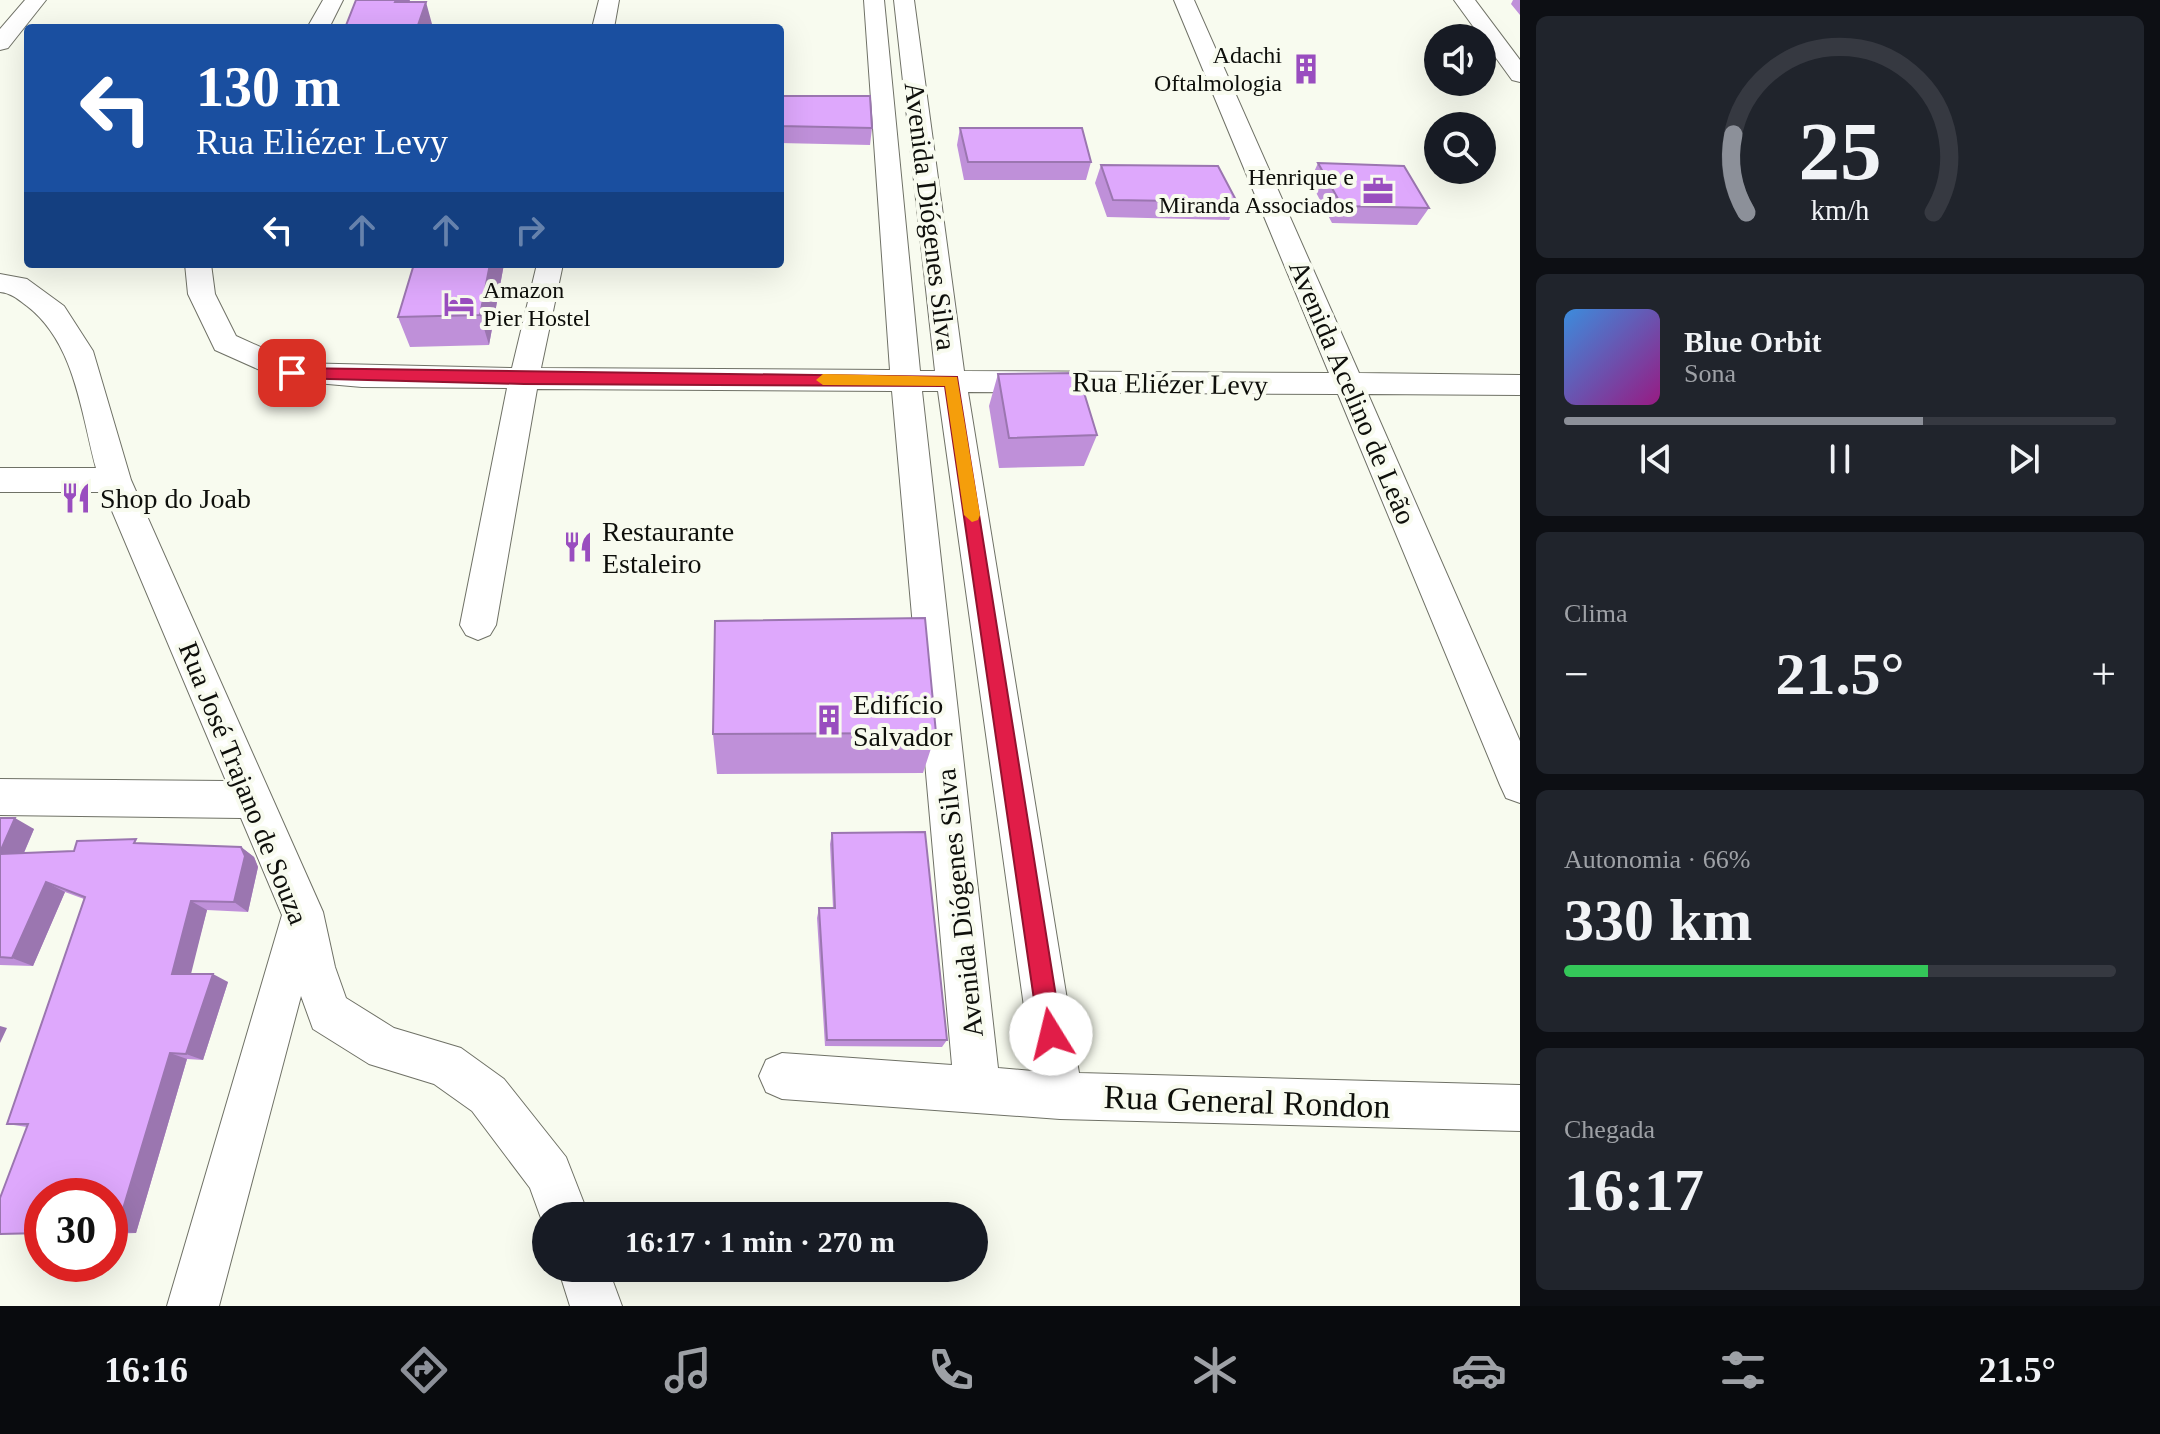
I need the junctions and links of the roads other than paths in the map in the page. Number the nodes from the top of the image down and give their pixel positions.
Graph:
1 (36, 0) edge
2 (333, 0) edge
3 (609, 0) edge
4 (874, 0) edge
5 (904, 0) edge
6 (1184, 0) edge
7 (1464, 0) edge
8 (320, 24) edge
9 (604, 24) edge
10 (0, 43) edge
11 (1520, 75) edge
12 (197, 268) edge
13 (549, 268) edge
14 (0, 283) edge
15 (524, 379) junction
16 (906, 380) junction
17 (951, 381) junction
18 (1351, 384) junction
19 (1520, 385) edge
20 (0, 480) edge
21 (115, 480) junction
22 (478, 625) dead end
23 (1520, 785) edge
24 (0, 797) edge
25 (256, 800) junction
26 (302, 912) junction
27 (782, 1076) dead end
28 (977, 1089) junction
29 (1060, 1096) junction
30 (1520, 1108) edge
31 (559, 1202) edge
32 (588, 1282) edge
33 (193, 1306) edge
34 (596, 1306) edge

1 - 10 street
2 - 8 street
3 - 9 street
4 - 16 street, Avenida Diógenes Silva
5 - 17 street, Avenida Diógenes Silva
6 - 18 street, Avenida Acelino de Leão
7 - 11 street
12 - 15 street, Rua Eliézer Levy
13 - 15 street
14 - 21 street, Rua José Trajano de Souza
15 - 16 street, Rua Eliézer Levy
15 - 22 street
16 - 17 street, Rua Eliézer Levy
16 - 28 street, Avenida Diógenes Silva
17 - 18 street, Rua Eliézer Levy
17 - 29 street, Avenida Diógenes Silva
18 - 19 street, Rua Eliézer Levy
18 - 23 street, Avenida Acelino de Leão
20 - 21 street
21 - 25 street, Rua José Trajano de Souza
24 - 25 street
25 - 26 street, Rua José Trajano de Souza
26 - 31 street, Rua José Trajano de Souza
26 - 33 street
27 - 28 street, Rua General Rondon
28 - 29 street, Rua General Rondon
29 - 30 street, Rua General Rondon
32 - 34 street

